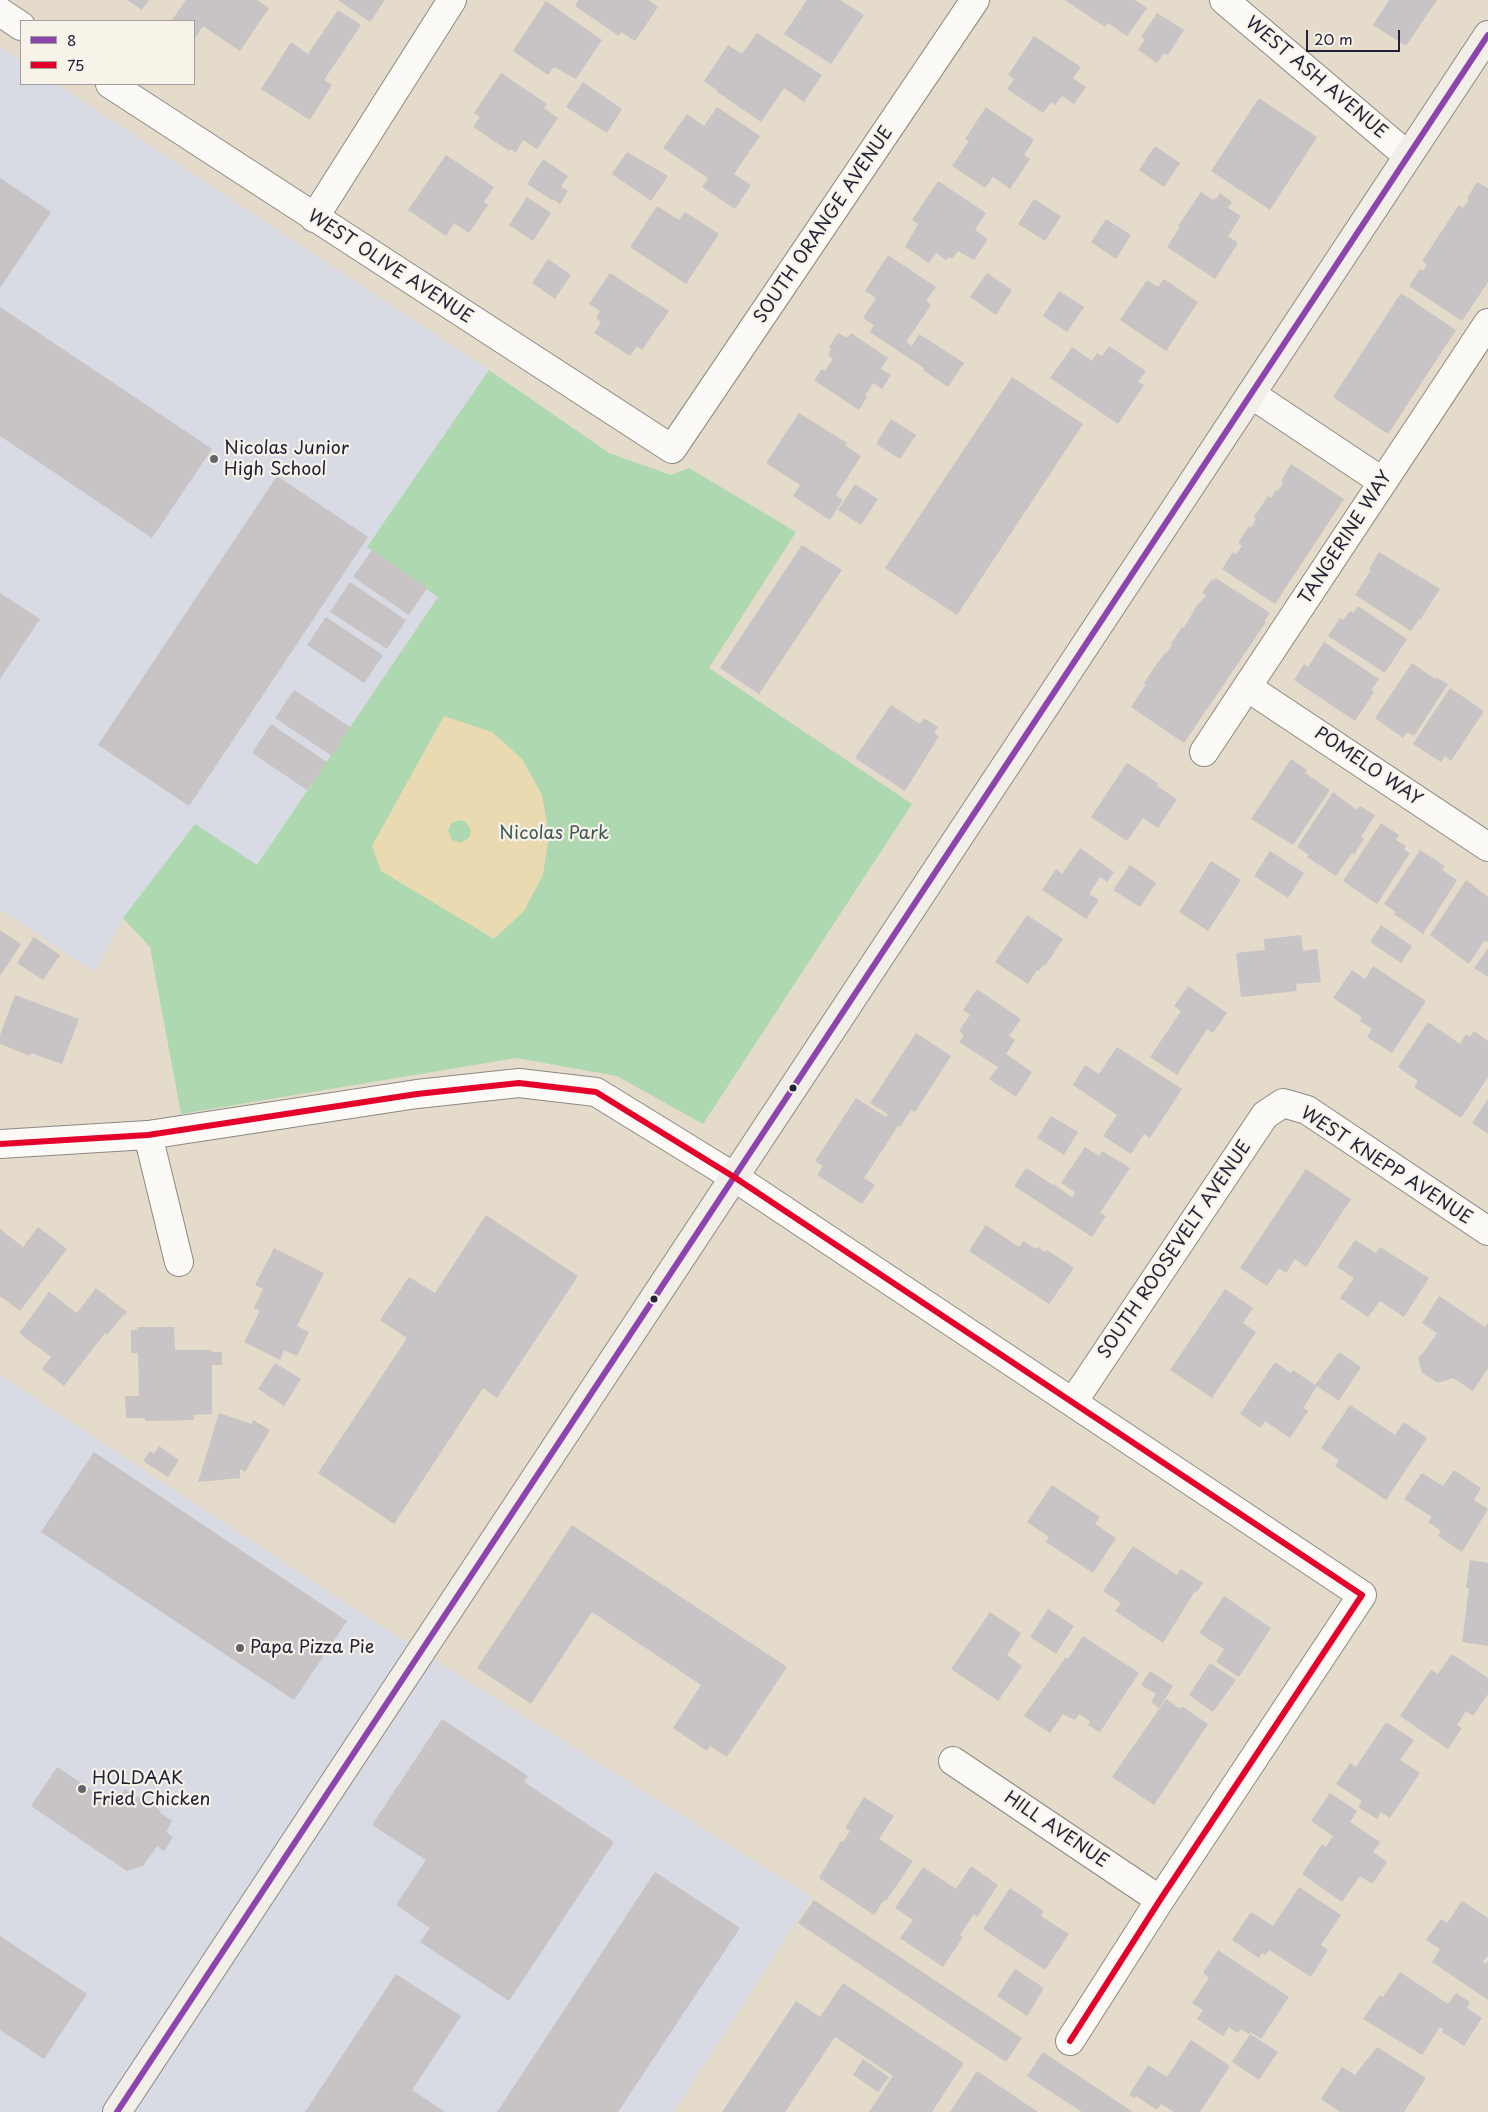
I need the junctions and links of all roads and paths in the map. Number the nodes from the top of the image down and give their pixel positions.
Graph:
1 (452, 0) edge
2 (976, 0) edge
3 (1224, 0) edge
4 (0, 12) edge
5 (20, 25) edge
6 (1488, 35) edge
7 (112, 85) edge
8 (1408, 156) junction
9 (314, 218) junction
10 (1488, 323) edge
11 (1251, 394) junction
12 (672, 449) joint
13 (1383, 482) junction
14 (1247, 687) junction
15 (1204, 752) dead end
16 (1488, 847) edge
17 (1283, 1103) joint
18 (148, 1135) junction
19 (0, 1144) edge
20 (734, 1177) junction
21 (1488, 1232) edge
22 (179, 1262) dead end
23 (1074, 1402) junction
24 (953, 1761) dead end
25 (1160, 1900) junction
26 (1070, 2041) dead end
27 (117, 2112) edge

1 - 9 street
2 - 12 street, SOUTH ORANGE AVENUE
3 - 8 street, WEST ASH AVENUE
4 - 5 street
6 - 8 main road
7 - 9 street, WEST OLIVE AVENUE
8 - 11 main road
9 - 12 street, WEST OLIVE AVENUE
10 - 13 street, TANGERINE WAY
11 - 13 street
11 - 20 main road
13 - 14 street, TANGERINE WAY
14 - 15 street, TANGERINE WAY
14 - 16 street, POMELO WAY
17 - 21 street, WEST KNEPP AVENUE
17 - 23 street, SOUTH ROOSEVELT AVENUE
18 - 19 street
18 - 20 street
18 - 22 street
20 - 23 street
20 - 27 main road
23 - 25 street
24 - 25 street, HILL AVENUE
25 - 26 street

